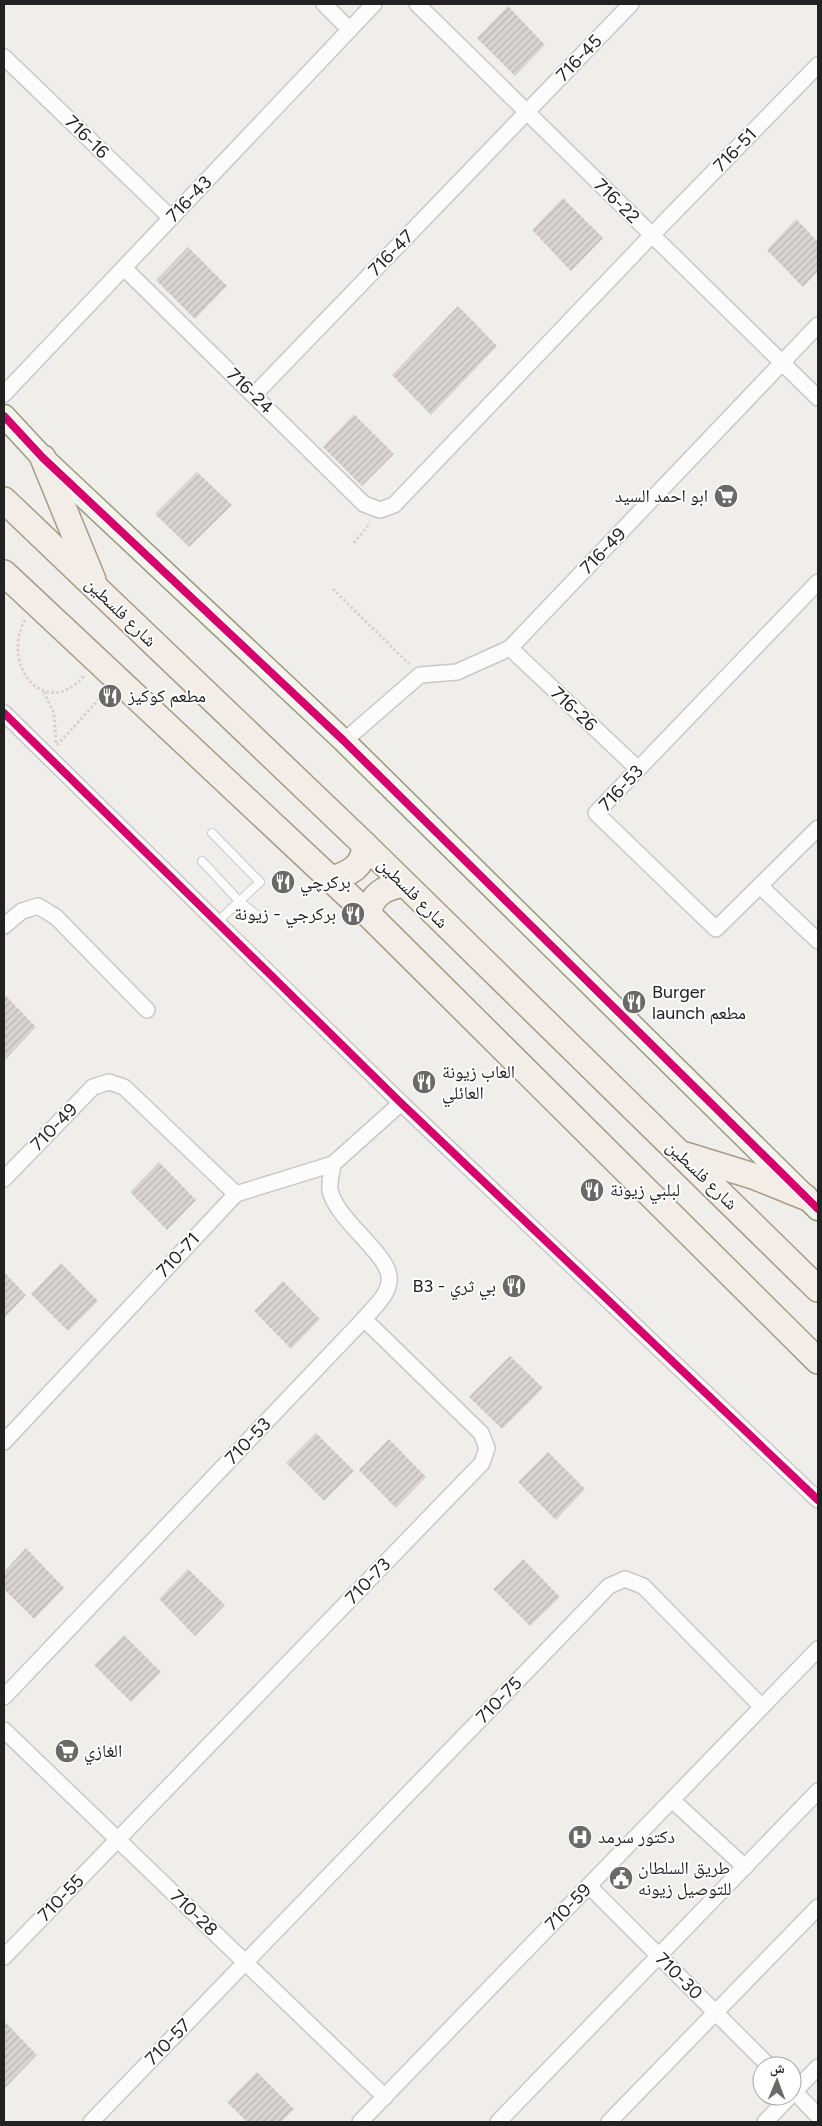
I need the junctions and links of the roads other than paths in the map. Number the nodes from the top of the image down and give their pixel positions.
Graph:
1 (324, 4) edge
2 (374, 4) edge
3 (416, 4) edge
4 (631, 4) edge
5 (350, 30) junction
6 (4, 57) edge
7 (818, 65) edge
8 (527, 112) junction
9 (171, 218) junction
10 (652, 235) junction
11 (124, 268) junction
12 (818, 326) edge
13 (782, 363) junction
14 (4, 394) edge
15 (254, 394) junction
16 (818, 398) edge
17 (4, 416) edge
18 (43, 458) junction
19 (4, 500) edge
20 (4, 573) edge
21 (818, 582) edge
22 (97, 590) junction
23 (510, 648) junction
24 (4, 713) edge
25 (344, 741) junction
26 (638, 769) junction
27 (818, 828) edge
28 (212, 833) dead end
29 (365, 845) junction
30 (202, 860) dead end
31 (331, 880) junction
32 (403, 884) junction
33 (760, 886) junction
34 (239, 901) junction
35 (368, 914) junction
36 (263, 920) dead end
37 (216, 922) junction
38 (4, 926) edge
39 (818, 941) edge
40 (147, 1010) dead end
41 (402, 1103) junction
42 (680, 1154) junction
43 (333, 1164) junction
44 (4, 1179) edge
45 (236, 1194) junction
46 (812, 1203) edge
47 (818, 1289) edge
48 (364, 1319) junction
49 (818, 1361) edge
50 (4, 1442) edge
51 (818, 1500) edge
52 (818, 1649) edge
53 (4, 1697) edge
54 (762, 1708) junction
55 (4, 1730) edge
56 (818, 1791) edge
57 (672, 1800) junction
58 (117, 1839) junction
59 (745, 1867) junction
60 (589, 1886) junction
61 (818, 1907) edge
62 (659, 1956) junction
63 (4, 1957) edge
64 (245, 1962) junction
65 (716, 2013) junction
66 (759, 2056) edge
67 (818, 2067) edge
68 (802, 2083) edge
69 (385, 2097) junction
70 (802, 2102) edge
71 (780, 2106) edge
72 (818, 2116) edge
73 (91, 2122) edge
74 (361, 2122) edge
75 (498, 2122) edge
76 (609, 2122) edge
77 (765, 2122) edge

1 - 5 street
2 - 5 street, 716-43
3 - 8 street, 716-22
4 - 8 street, 716-45
5 - 9 street, 716-43
6 - 9 street, 716-16
7 - 10 street, 716-51
8 - 10 street, 716-22
8 - 15 street, 716-47
9 - 11 street, 716-43
10 - 13 street, 716-22
10 - 15 street, 716-24
11 - 14 street, 716-43
11 - 15 street, 716-24
12 - 13 street
13 - 16 street, 716-22
13 - 23 street, 716-49
17 - 18 street
18 - 22 main road
18 - 25 street
19 - 22 main road, شارع فلسطين
20 - 31 main road
21 - 26 street, 716-53
22 - 29 main road, شارع فلسطين
23 - 25 street, 716-49
23 - 26 street, 716-26
24 - 37 street
25 - 46 street
26 - 33 street, 716-53
27 - 33 street, 716-53
28 - 34 lane
29 - 31 main road
29 - 32 main road, شارع فلسطين
30 - 34 lane
31 - 35 main road
32 - 35 main road
32 - 42 main road, شارع فلسطين
33 - 39 street
34 - 36 lane
34 - 37 lane
35 - 49 main road
37 - 41 street
38 - 40 street
41 - 43 street
41 - 51 street
42 - 46 main road
42 - 47 main road, شارع فلسطين
43 - 45 street
43 - 48 street, 710-53
44 - 45 street, 710-49
45 - 50 street, 710-71
48 - 53 street, 710-53
48 - 58 street, 710-73
52 - 54 street, 710-59
54 - 57 street, 710-59
54 - 64 street, 710-75
55 - 58 street, 710-28
56 - 59 street
57 - 59 street
57 - 60 street, 710-59
58 - 63 street, 710-55
58 - 64 street, 710-28
59 - 62 street
60 - 62 street, 710-30
60 - 69 street, 710-59
61 - 65 street
62 - 65 street, 710-30
62 - 75 street
64 - 69 street, 710-28
64 - 73 street, 710-57
65 - 66 street, 710-30
65 - 76 street
67 - 68 street
69 - 74 street, 710-59
70 - 72 street
71 - 77 street

